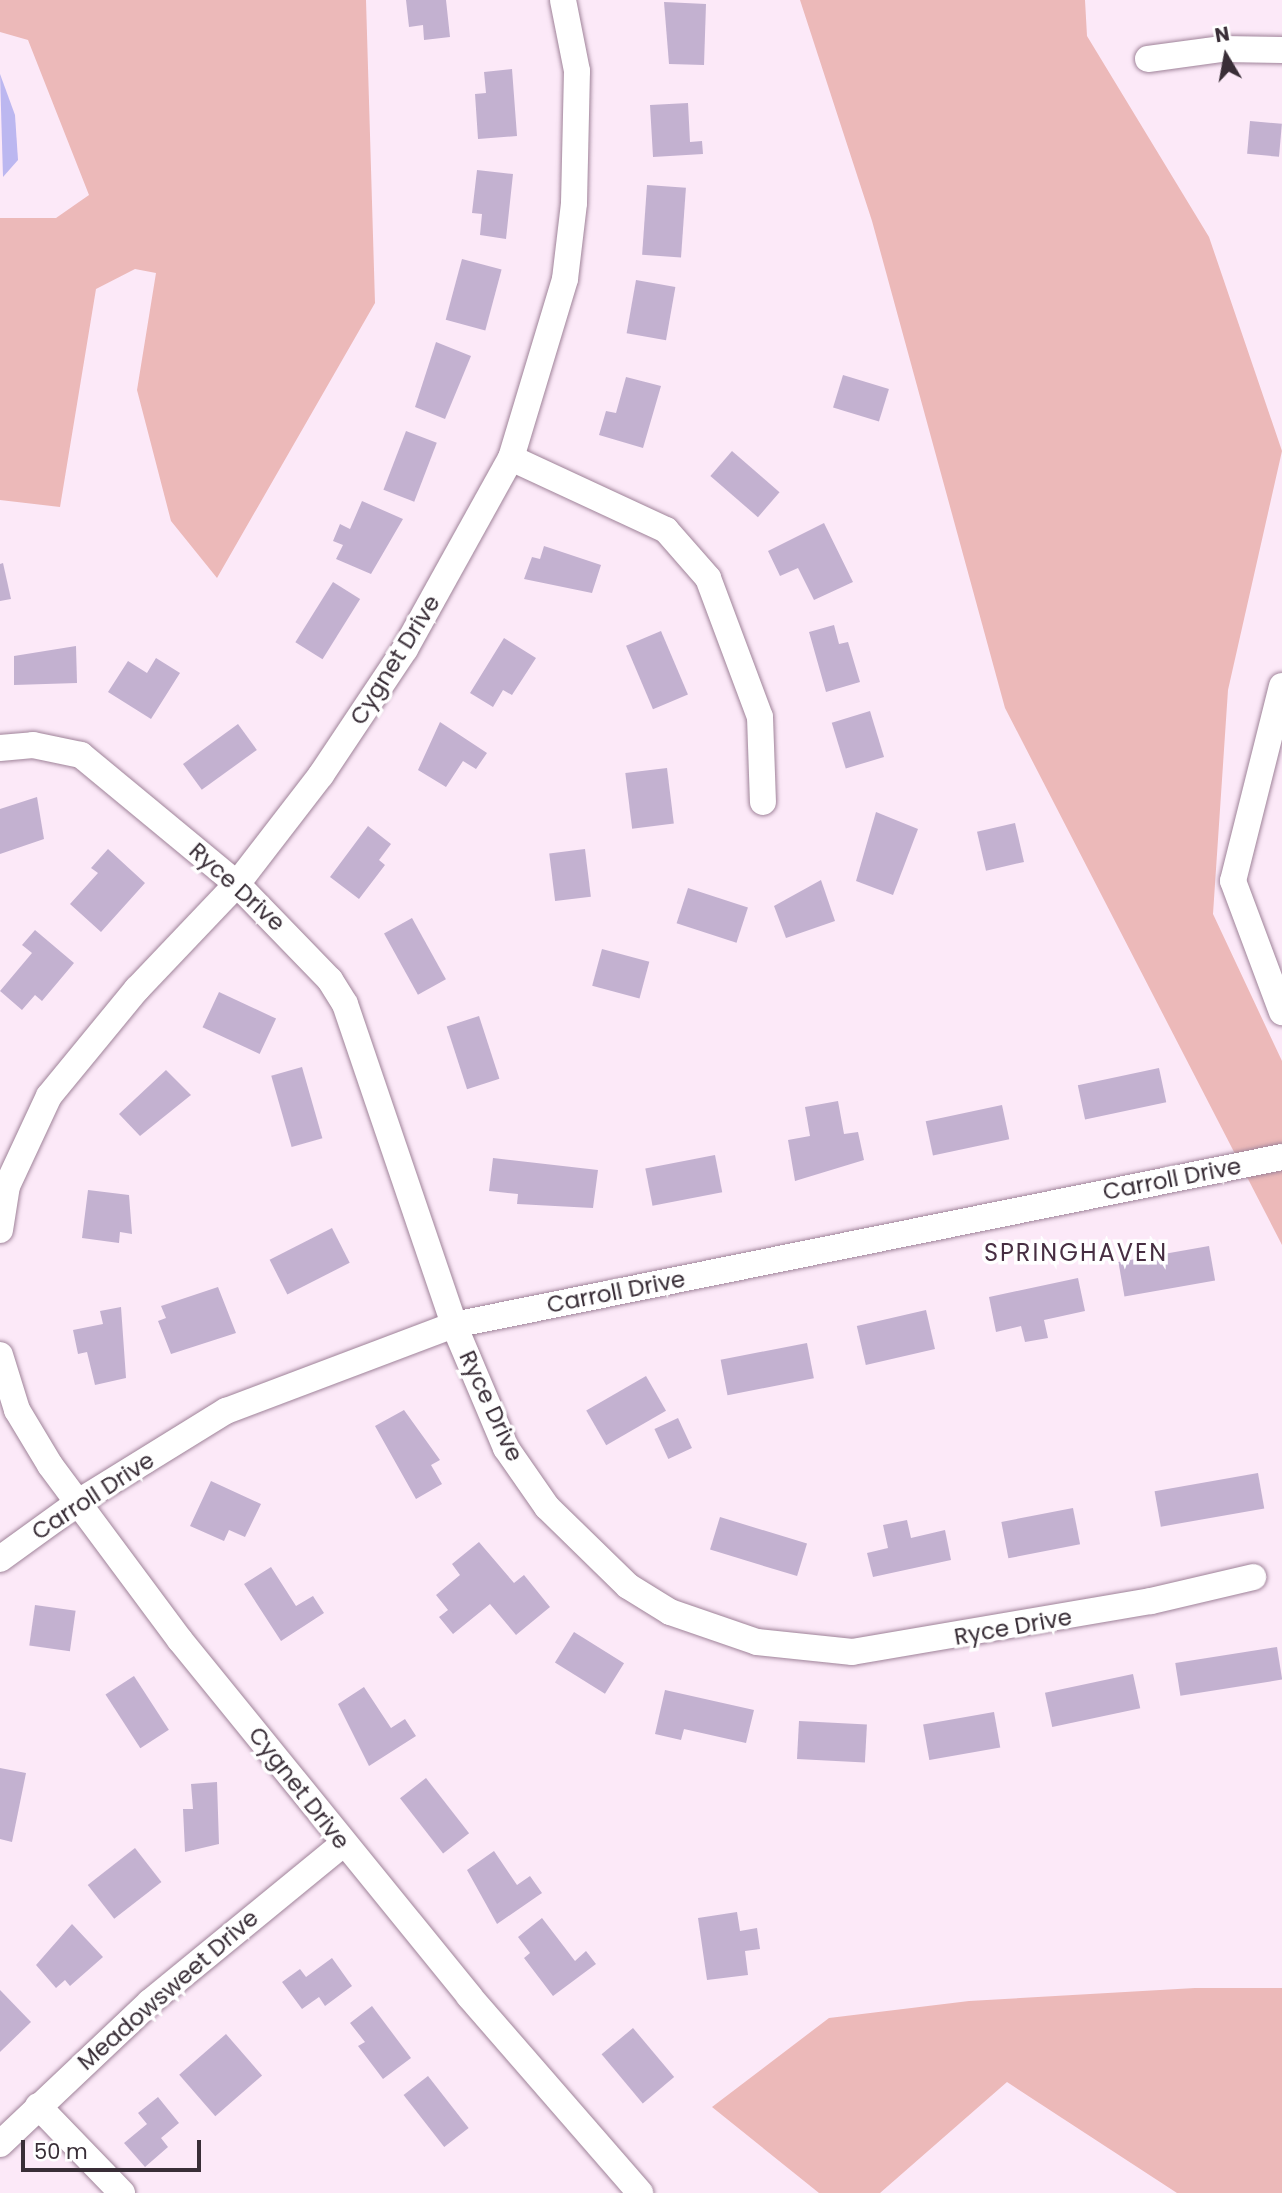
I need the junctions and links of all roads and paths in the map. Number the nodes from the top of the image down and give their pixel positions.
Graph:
1 (563, 0) edge
2 (1282, 50) edge
3 (1148, 59) dead end
4 (511, 458) junction
5 (1282, 686) edge
6 (0, 748) edge
7 (763, 802) dead end
8 (237, 884) junction
9 (1282, 1013) edge
10 (1282, 1157) edge
11 (0, 1230) edge
12 (454, 1325) junction
13 (0, 1355) edge
14 (80, 1501) junction
15 (0, 1559) edge
16 (1253, 1577) dead end
17 (343, 1844) junction
18 (38, 2106) junction
19 (0, 2144) edge
20 (122, 2193) edge
21 (640, 2193) edge

1 - 4 street, Cygnet Drive
2 - 3 street
4 - 7 street
4 - 8 street, Cygnet Drive
5 - 9 street
6 - 8 street, Ryce Drive
8 - 11 street, Cygnet Drive
8 - 12 street, Ryce Drive
10 - 12 street, Carroll Drive
12 - 14 street, Carroll Drive
12 - 16 street, Ryce Drive
13 - 14 street, Cygnet Drive
14 - 15 street, Carroll Drive
14 - 17 street, Cygnet Drive
17 - 18 street, Meadowsweet Drive
17 - 21 street, Cygnet Drive
18 - 19 street, Meadowsweet Drive
18 - 20 street

